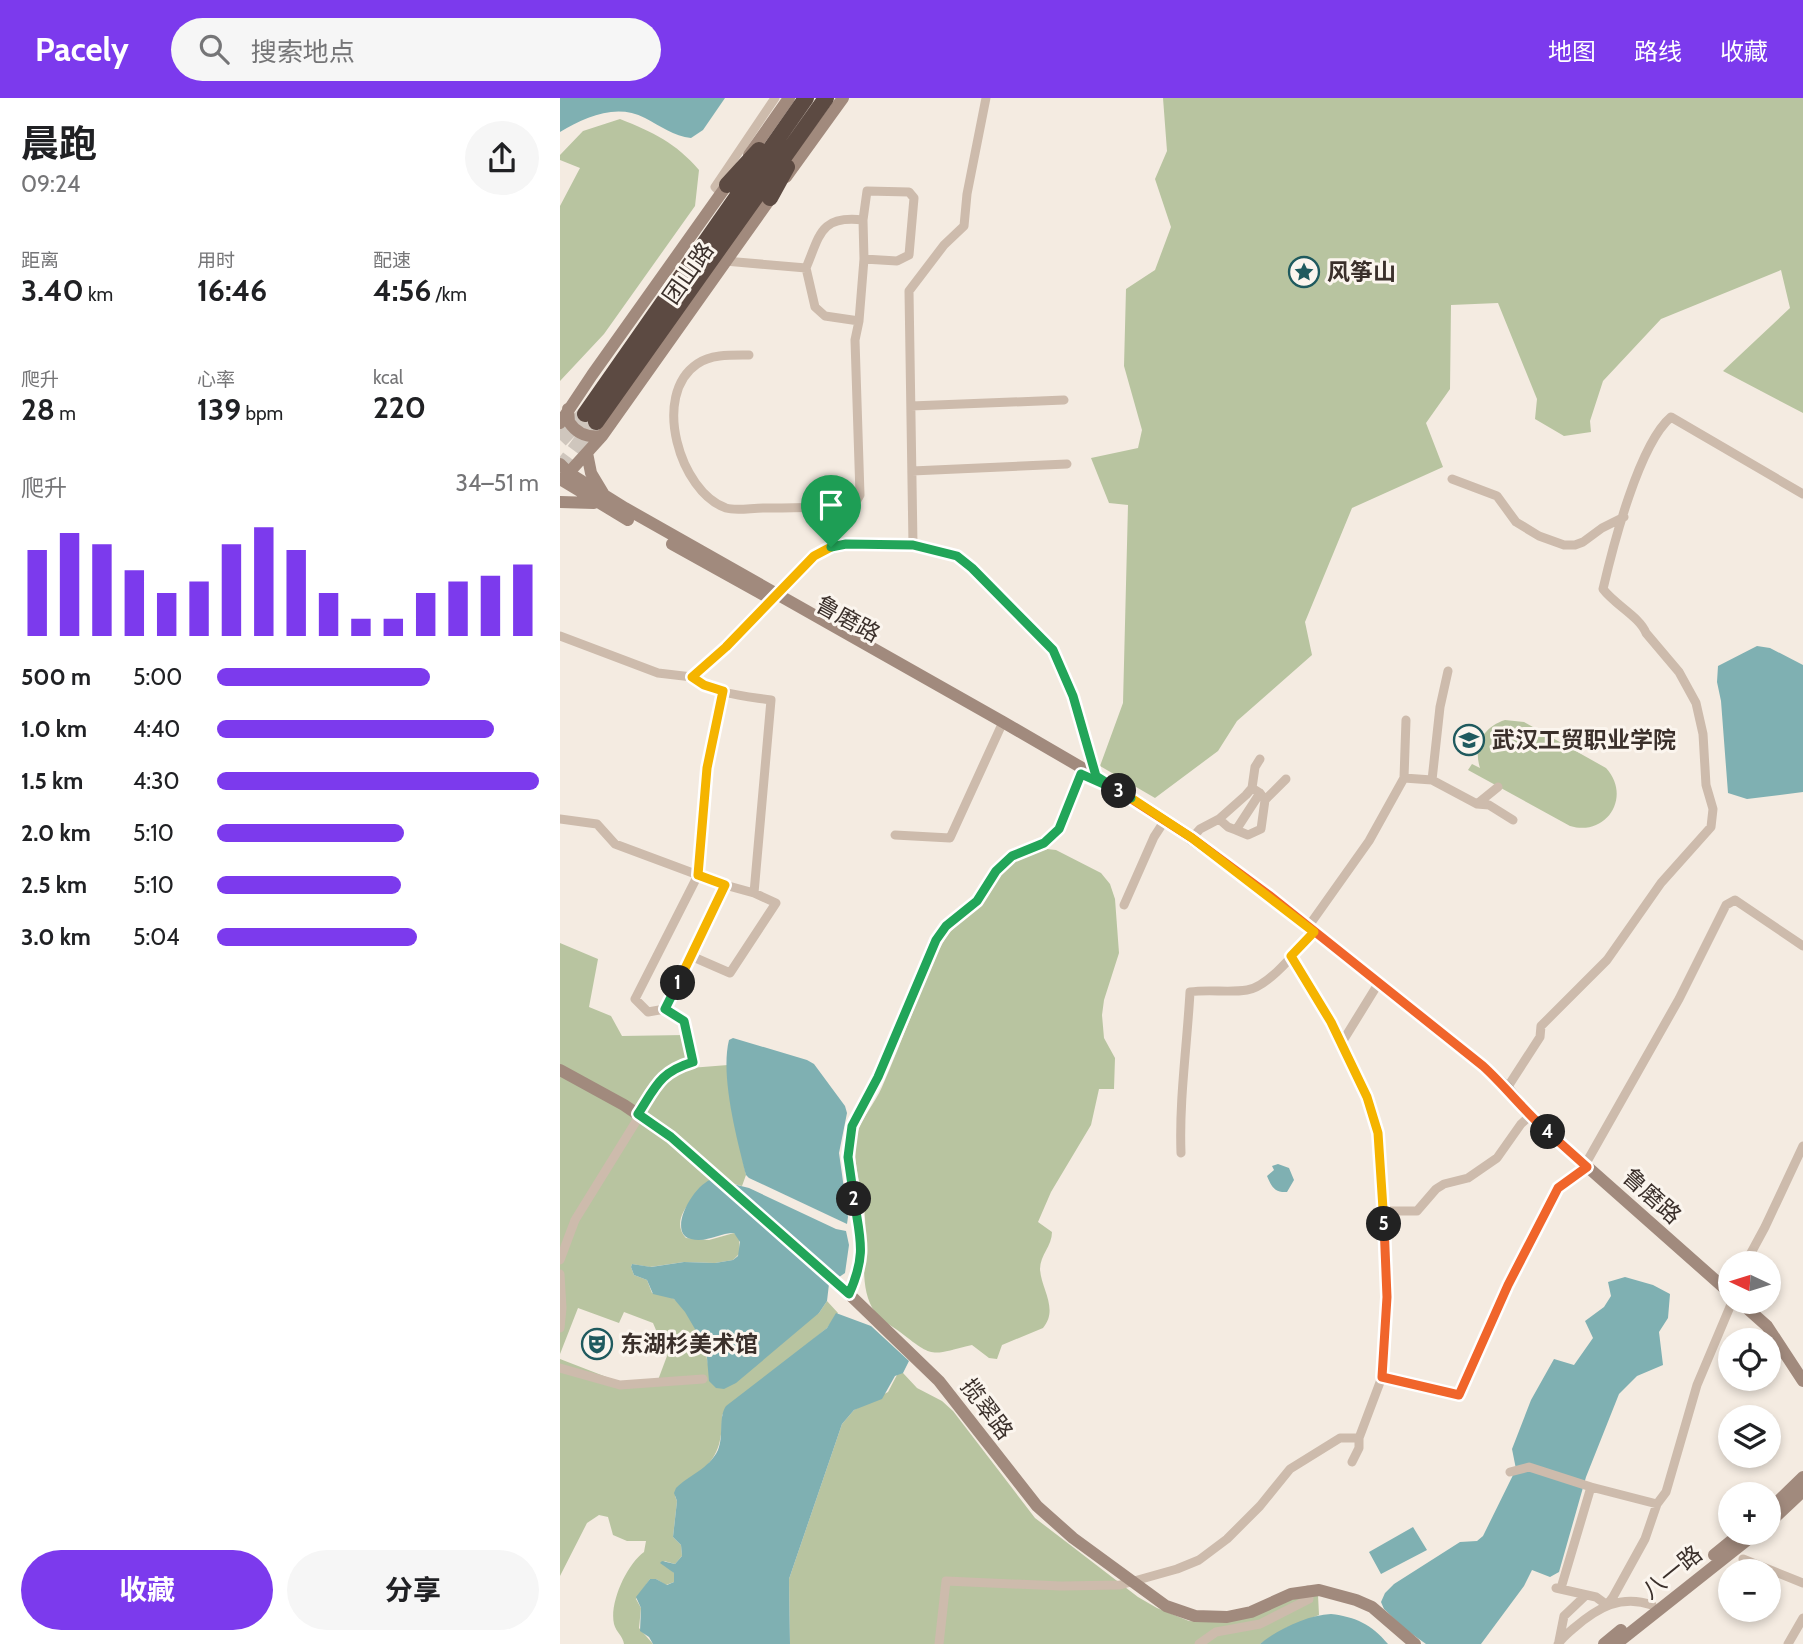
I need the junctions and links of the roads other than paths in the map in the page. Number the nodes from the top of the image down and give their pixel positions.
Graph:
1 (775, 98) edge
2 (789, 98) edge
3 (798, 98) edge
4 (806, 98) edge
5 (843, 98) edge
6 (986, 98) edge
7 (825, 99) edge
8 (724, 189) junction
9 (770, 198) junction
10 (863, 220) junction
11 (864, 259) junction
12 (725, 261) junction
13 (806, 268) junction
14 (859, 321) junction
15 (749, 355) dead end
16 (1064, 400) dead end
17 (911, 406) junction
18 (569, 408) junction
19 (560, 423) edge
20 (594, 424) junction
21 (587, 453) junction
22 (1067, 464) dead end
23 (912, 471) junction
24 (562, 476) edge
25 (1452, 479) dead end
26 (1803, 494) edge
27 (603, 500) junction
28 (560, 502) edge
29 (1624, 517) junction
30 (913, 545) junction
31 (776, 598) junction
32 (560, 636) edge
33 (1448, 671) dead end
34 (692, 677) junction
35 (723, 691) junction
36 (1406, 720) dead end
37 (1002, 726) junction
38 (1260, 759) dead end
39 (1082, 771) junction
40 (1096, 776) junction
41 (1404, 778) junction
42 (1286, 779) dead end
43 (1432, 780) junction
44 (1498, 787) dead end
45 (1118, 791) junction
46 (1259, 794) junction
47 (1477, 804) junction
48 (560, 819) edge
49 (1219, 819) junction
50 (1165, 820) junction
51 (1513, 820) dead end
52 (1236, 830) junction
53 (895, 835) dead end
54 (1192, 838) junction
55 (698, 875) junction
56 (725, 885) junction
57 (754, 893) junction
58 (1124, 905) dead end
59 (1311, 930) junction
60 (1803, 946) edge
61 (691, 956) junction
62 (1291, 956) junction
63 (1378, 984) junction
64 (665, 1009) junction
65 (1341, 1044) junction
66 (560, 1070) edge
67 (1507, 1088) junction
68 (639, 1114) junction
69 (1530, 1116) junction
70 (1803, 1146) edge
71 (1181, 1153) dead end
72 (1586, 1166) junction
73 (1385, 1211) junction
74 (1752, 1251) edge
75 (560, 1260) edge
76 (560, 1274) edge
77 (1718, 1279) edge
78 (846, 1290) junction
79 (1727, 1314) edge
80 (1754, 1314) edge
81 (560, 1328) edge
82 (560, 1368) edge
83 (1382, 1377) junction
84 (703, 1379) dead end
85 (1803, 1381) edge
86 (1359, 1437) junction
87 (1352, 1462) dead end
88 (1510, 1472) dead end
89 (1803, 1477) edge
90 (1591, 1487) junction
91 (1803, 1491) edge
92 (1781, 1498) edge
93 (1657, 1504) junction
94 (1781, 1512) edge
95 (1726, 1545) edge
96 (1741, 1545) edge
97 (1781, 1574) edge
98 (1134, 1581) junction
99 (1803, 1583) edge
100 (1308, 1590) junction
101 (1585, 1596) junction
102 (1607, 1605) junction
103 (1652, 1605) junction
104 (1803, 1618) edge
105 (939, 1644) edge
106 (1199, 1644) edge
107 (1415, 1644) edge
108 (1558, 1644) edge
109 (1604, 1644) edge
110 (1616, 1644) edge
111 (1788, 1644) edge

1 - 8 street
2 - 8 street, 团山路
3 - 8 highway
4 - 20 highway, 团山路
5 - 9 street, 团山路
6 - 17 street
7 - 9 highway
7 - 20 highway, 团山路
8 - 18 street, 团山路
9 - 12 street, 团山路
10 - 11 street
10 - 11 street
10 - 13 street
11 - 14 street
12 - 13 street
12 - 20 street, 团山路
13 - 14 street
14 - 15 street
16 - 17 street
17 - 23 street
18 - 19 street, 团山路
18 - 20 street
20 - 21 street, 团山路
21 - 24 street, 团山路
21 - 27 street
22 - 23 street
23 - 30 street
24 - 27 street, 鲁磨路
25 - 29 street
26 - 29 street
27 - 28 street
27 - 31 street, 鲁磨路
29 - 67 street
30 - 31 street
30 - 40 street
31 - 34 street
31 - 37 street, 鲁磨路
32 - 34 street
33 - 43 street
34 - 35 street
35 - 55 street
35 - 57 street
36 - 41 street
37 - 39 street, 鲁磨路
37 - 53 street
38 - 46 street
39 - 40 street, 鲁磨路
39 - 45 street, 鲁磨路
39 - 78 street
40 - 45 street, 鲁磨路
41 - 43 street
41 - 59 street
42 - 46 street
43 - 47 street
44 - 47 street
45 - 50 street, 鲁磨路
46 - 49 street
46 - 52 street
46 - 52 street
47 - 51 street
48 - 55 street
49 - 52 street
49 - 54 street
50 - 54 street, 鲁磨路
50 - 58 street
54 - 59 street, 鲁磨路
55 - 56 street
55 - 64 street
56 - 57 street
56 - 61 street
57 - 61 street
59 - 62 street
59 - 63 street, 鲁磨路
60 - 72 street
61 - 64 street
62 - 65 street
62 - 71 street
63 - 65 street
63 - 67 street, 鲁磨路
64 - 68 street
65 - 73 street
66 - 68 street, 揽翠路
67 - 69 street, 鲁磨路
68 - 75 street
68 - 78 street, 揽翠路
69 - 72 street, 鲁磨路
69 - 73 street
70 - 74 street
72 - 77 street, 鲁磨路
72 - 83 street
73 - 83 street
76 - 81 street
78 - 98 street, 揽翠路
79 - 93 street
80 - 85 street
82 - 84 street
83 - 86 street
86 - 87 street
86 - 98 street
88 - 90 street
89 - 92 street
90 - 93 street
90 - 101 street
91 - 94 street
93 - 102 street
95 - 103 street, 八一路
96 - 110 street, 八一路
97 - 99 street
98 - 100 street, 揽翠路
98 - 105 street
100 - 106 street
100 - 107 street, 揽翠路
101 - 102 street
101 - 108 street
102 - 103 street
102 - 108 street
103 - 109 street, 八一路
104 - 111 street

